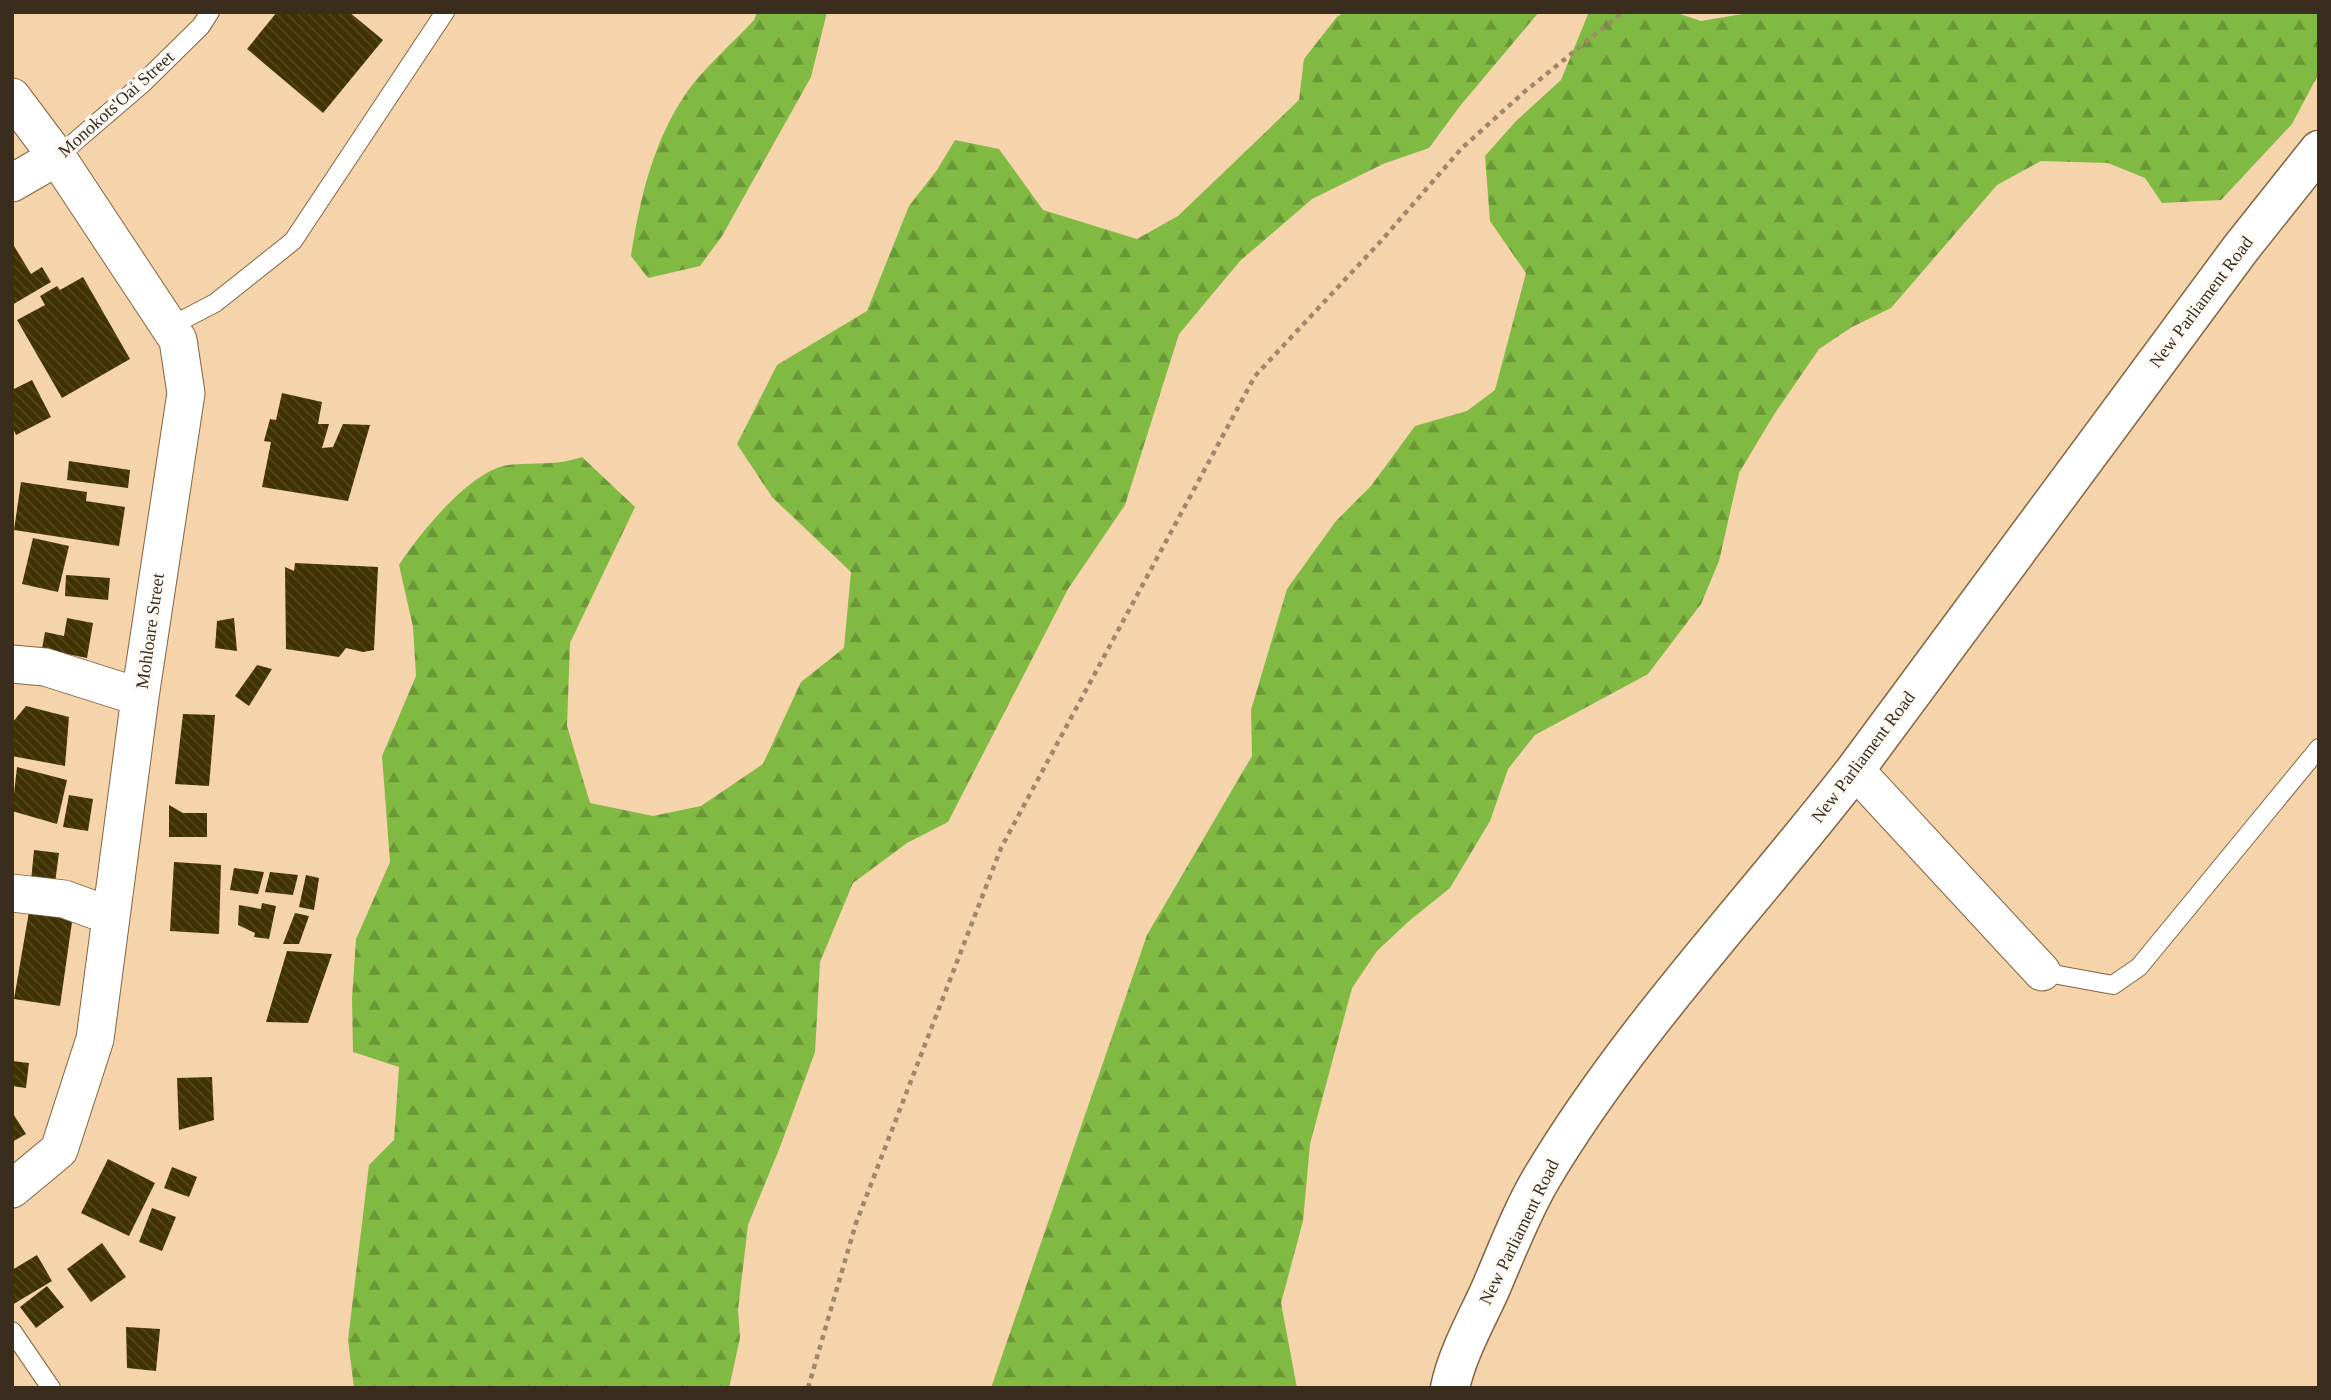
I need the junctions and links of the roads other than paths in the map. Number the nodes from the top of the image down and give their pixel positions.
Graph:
1 (210, 12) edge
2 (444, 12) edge
3 (12, 97) edge
4 (2319, 150) edge
5 (57, 158) junction
6 (12, 183) edge
7 (169, 327) junction
8 (12, 664) edge
9 (140, 697) junction
10 (2319, 748) edge
11 (1855, 771) junction
12 (12, 893) edge
13 (111, 916) junction
14 (2042, 972) joint
15 (12, 1189) edge
16 (12, 1332) edge
17 (51, 1388) edge
18 (1450, 1388) edge

1 - 5 lane, Monokots'Oai Street
2 - 7 lane
3 - 5 street, Mohloare Street
4 - 11 street, New Parliament Road
5 - 6 street, Monokots'Oai Street
5 - 7 street, Mohloare Street
7 - 9 street, Mohloare Street
8 - 9 street
9 - 13 street, Mohloare Street
10 - 14 lane
11 - 14 street
11 - 18 street, New Parliament Road
12 - 13 street
13 - 15 street, Mohloare Street
16 - 17 lane

